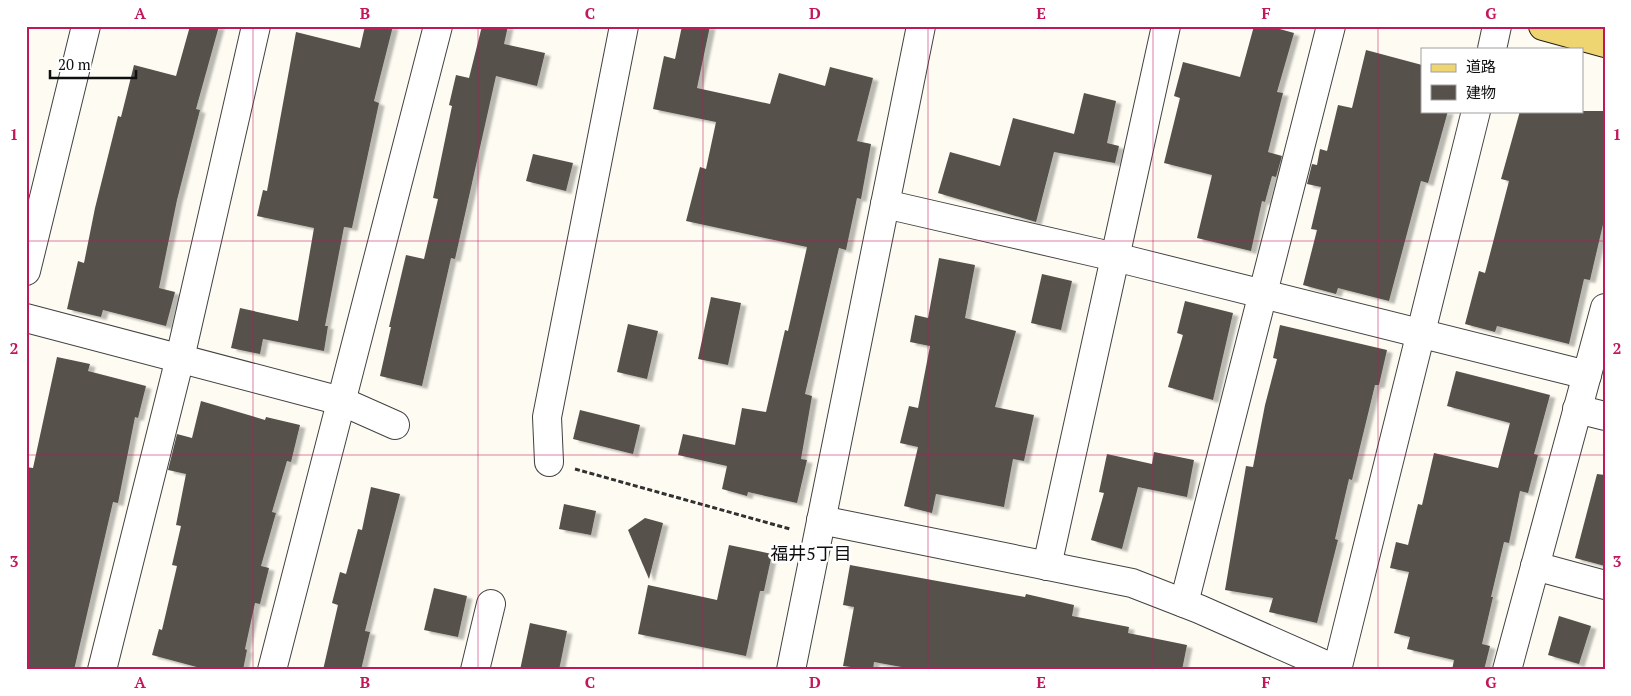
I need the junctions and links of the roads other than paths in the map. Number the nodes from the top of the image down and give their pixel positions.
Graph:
1 (86, 26) edge
2 (256, 26) edge
3 (438, 26) edge
4 (624, 26) edge
5 (921, 26) edge
6 (1166, 26) edge
7 (1331, 26) edge
8 (1497, 26) edge
9 (1543, 26) edge
10 (1605, 42) edge
11 (1492, 48) edge
12 (1476, 112) edge
13 (885, 204) junction
14 (1115, 257) junction
15 (26, 271) edge
16 (1262, 294) junction
17 (1605, 308) edge
18 (26, 318) edge
19 (1421, 333) junction
20 (180, 358) junction
21 (1587, 375) junction
22 (341, 401) junction
23 (1577, 409) junction
24 (1605, 416) edge
25 (396, 425) dead end
26 (549, 462) road end
27 (819, 529) junction
28 (1047, 566) junction
29 (1535, 566) junction
30 (1605, 585) edge
31 (1184, 603) junction
32 (491, 604) dead end
33 (102, 670) edge
34 (272, 670) edge
35 (475, 670) edge
36 (791, 670) edge
37 (1337, 670) edge
38 (1507, 670) edge

1 - 15 street
2 - 20 street
3 - 22 street
4 - 26 street
5 - 13 street
6 - 14 street
7 - 16 street
8 - 11 street
9 - 10 main road
12 - 19 street
13 - 14 street
13 - 27 street
14 - 16 street
14 - 28 street
16 - 19 street
16 - 31 street
17 - 21 street
18 - 20 street
19 - 21 street
19 - 37 street
20 - 22 street
20 - 33 street
21 - 23 street
22 - 25 street
22 - 34 street
23 - 24 street
23 - 29 street
27 - 28 street
27 - 36 street
28 - 31 street
29 - 30 street
29 - 38 street
31 - 37 street
32 - 35 street

